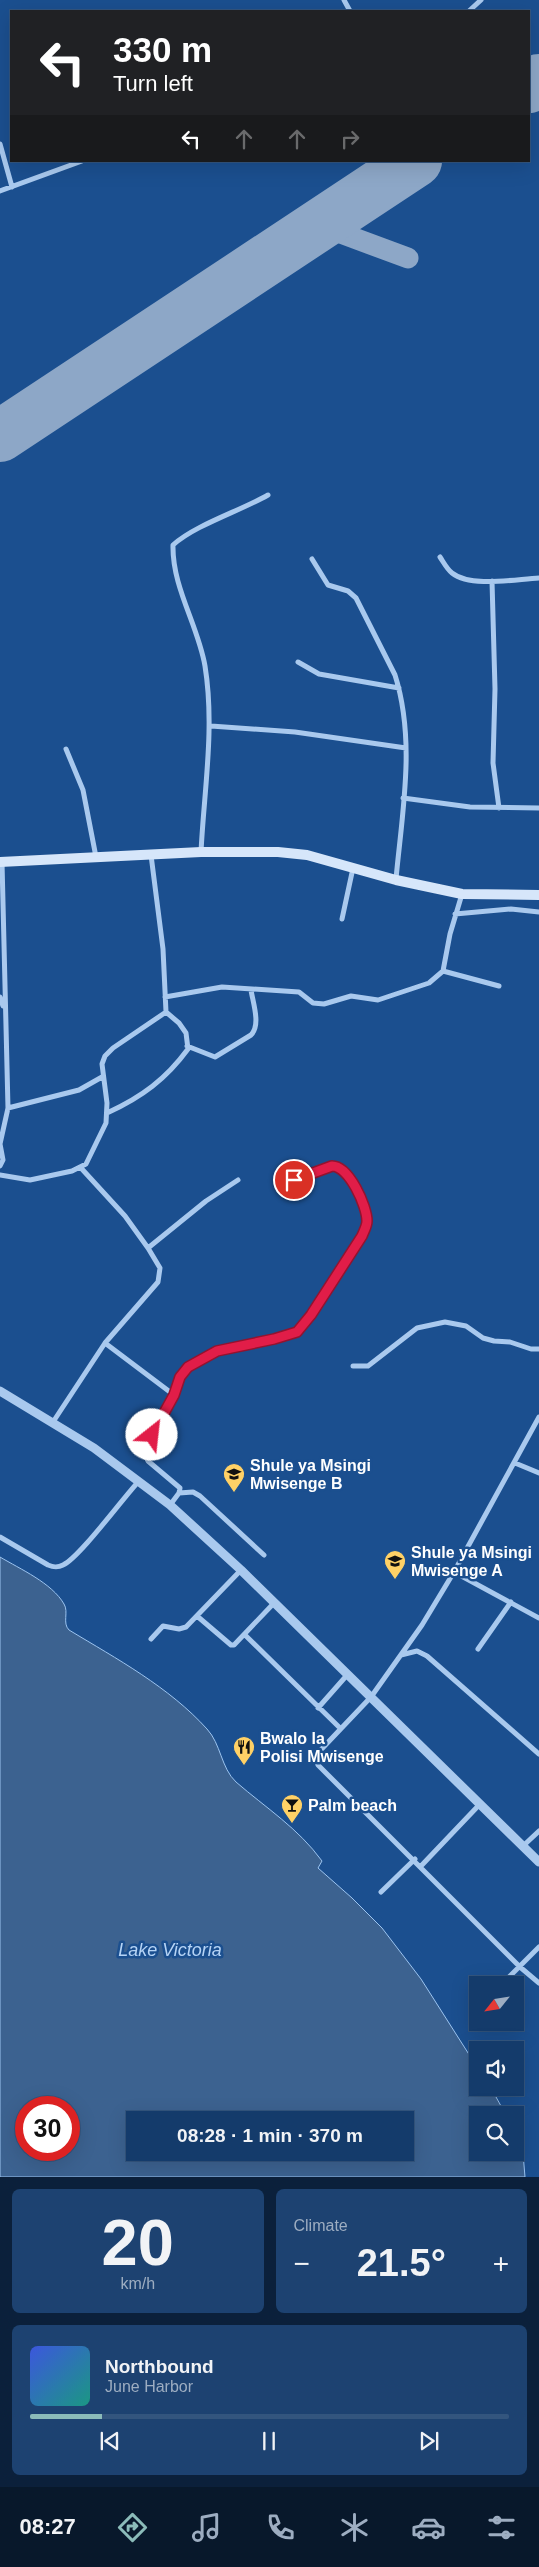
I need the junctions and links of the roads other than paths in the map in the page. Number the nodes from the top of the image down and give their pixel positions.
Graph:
1 (481, 0) edge
2 (470, 10) edge
3 (0, 144) edge
4 (79, 162) edge
5 (12, 186) junction
6 (0, 191) edge
7 (268, 495) dead end
8 (440, 557) dead end
9 (312, 559) dead end
10 (539, 578) edge
11 (492, 581) junction
12 (298, 662) dead end
13 (399, 688) junction
14 (211, 726) junction
15 (406, 748) junction
16 (66, 749) dead end
17 (404, 798) junction
18 (499, 808) junction
19 (539, 808) edge
20 (201, 852) junction
21 (151, 855) junction
22 (96, 857) junction
23 (1, 862) edge
24 (353, 867) junction
25 (396, 880) junction
26 (462, 894) junction
27 (539, 895) edge
28 (539, 912) edge
29 (455, 914) junction
30 (342, 919) dead end
31 (443, 971) junction
32 (499, 986) dead end
33 (251, 990) junction
34 (0, 997) edge
35 (165, 998) junction
36 (5, 1011) junction
37 (166, 1012) junction
38 (187, 1046) junction
39 (102, 1077) junction
40 (8, 1108) junction
41 (107, 1113) junction
42 (0, 1166) edge
43 (81, 1168) junction
44 (0, 1175) edge
45 (238, 1180) dead end
46 (294, 1180) dead end
47 (148, 1248) junction
48 (105, 1343) junction
49 (539, 1349) edge
50 (353, 1366) dead end
51 (0, 1391) edge
52 (174, 1395) junction
53 (539, 1417) edge
54 (53, 1422) junction
55 (515, 1463) junction
56 (539, 1473) edge
57 (138, 1481) junction
58 (179, 1493) junction
59 (170, 1505) junction
60 (0, 1538) edge
61 (264, 1555) dead end
62 (241, 1570) junction
63 (454, 1572) junction
64 (512, 1602) junction
65 (274, 1603) junction
66 (197, 1616) junction
67 (539, 1618) edge
68 (245, 1634) junction
69 (151, 1639) dead end
70 (478, 1648) dead end
71 (400, 1656) junction
72 (348, 1674) junction
73 (371, 1697) junction
74 (318, 1708) junction
75 (340, 1728) junction
76 (539, 1754) edge
77 (480, 1804) junction
78 (539, 1832) edge
79 (523, 1846) junction
80 (415, 1859) junction
81 (539, 1862) edge
82 (422, 1866) junction
83 (381, 1892) dead end
84 (539, 1947) edge
85 (520, 1967) junction
86 (510, 1976) edge
87 (539, 1983) edge

1 - 2 street
3 - 5 street
4 - 5 street
5 - 6 street
7 - 14 street
8 - 11 street
9 - 13 street
10 - 11 street
11 - 18 street
12 - 13 street
13 - 15 street
14 - 15 street
14 - 20 street
15 - 17 street
16 - 22 street
17 - 18 street
17 - 25 street
18 - 19 street
20 - 21 main road
20 - 24 main road
21 - 22 main road
21 - 35 street
22 - 23 main road
23 - 36 street
24 - 25 main road
24 - 30 street
25 - 26 main road
26 - 27 main road
26 - 29 street
28 - 29 street
29 - 31 street
31 - 32 street
31 - 33 street
33 - 35 street
33 - 38 street
34 - 36 street
35 - 37 street
36 - 40 street
37 - 38 street
37 - 39 street
38 - 41 street
39 - 40 street
39 - 41 street
40 - 42 street
41 - 43 street
43 - 44 street
43 - 47 street
45 - 47 street
46 - 52 street
47 - 48 street
48 - 52 street
48 - 54 street
49 - 50 street
51 - 54 street
52 - 58 street
53 - 55 street
54 - 57 street
55 - 56 street
55 - 63 street
57 - 59 street
57 - 60 street
58 - 59 street
58 - 61 street
59 - 62 street
62 - 65 street
62 - 66 street
63 - 64 street
63 - 71 street
64 - 67 street
64 - 70 street
65 - 68 street
65 - 72 street
66 - 68 street
66 - 69 street
68 - 74 street
71 - 73 street
71 - 76 street
72 - 73 street
72 - 74 street
73 - 75 street
73 - 77 street
74 - 75 street
75 - 80 street
77 - 79 street
77 - 82 street
78 - 79 street
79 - 81 street
80 - 82 street
80 - 83 street
82 - 85 street
84 - 85 street
85 - 86 street
85 - 87 street

